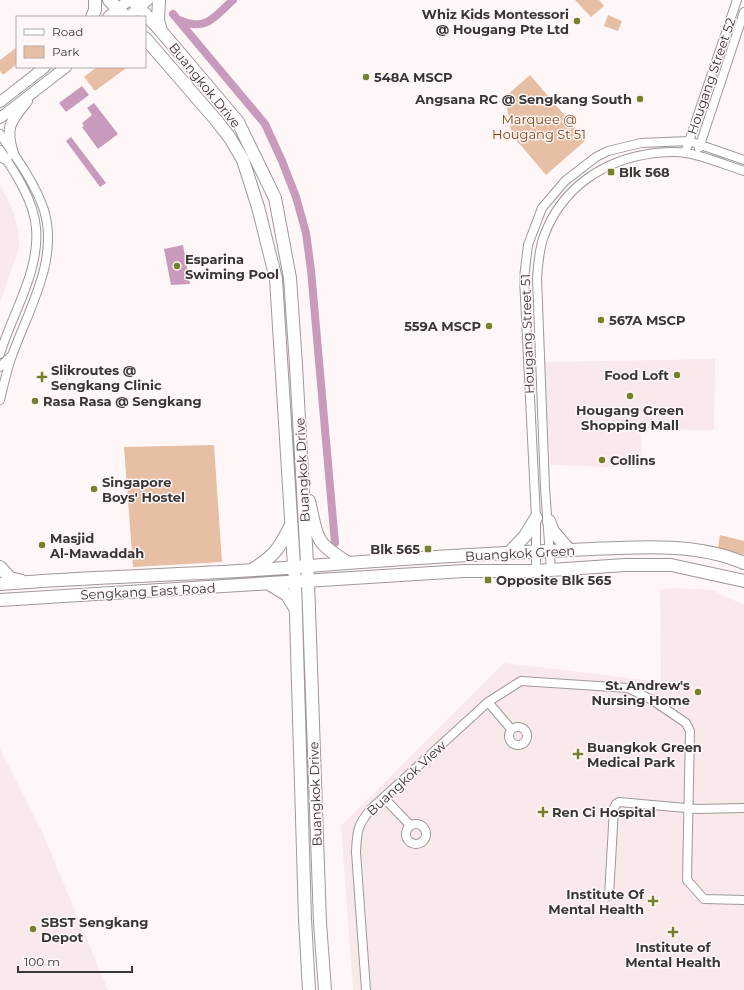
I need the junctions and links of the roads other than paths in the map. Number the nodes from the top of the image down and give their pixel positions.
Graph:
1 (95, 0) edge
2 (109, 0) edge
3 (159, 0) edge
4 (737, 0) edge
5 (137, 2) edge
6 (744, 12) edge
7 (120, 15) edge
8 (92, 16) edge
9 (160, 31) junction
10 (146, 39) edge
11 (146, 49) edge
12 (165, 60) junction
13 (44, 68) edge
14 (65, 68) edge
15 (37, 88) junction
16 (11, 94) junction
17 (0, 96) edge
18 (0, 102) edge
19 (0, 118) edge
20 (0, 134) edge
21 (689, 140) junction
22 (701, 144) junction
23 (685, 153) junction
24 (5, 155) edge
25 (697, 156) junction
26 (744, 160) edge
27 (744, 171) edge
28 (0, 354) edge
29 (12, 354) junction
30 (0, 367) edge
31 (2, 384) edge
32 (0, 400) edge
33 (301, 479) junction
34 (536, 518) junction
35 (549, 521) junction
36 (290, 526) junction
37 (536, 550) junction
38 (569, 550) junction
39 (550, 551) junction
40 (509, 553) junction
41 (348, 562) junction
42 (744, 563) edge
43 (307, 565) junction
44 (0, 567) edge
45 (294, 567) junction
46 (253, 570) junction
47 (551, 570) junction
48 (536, 571) junction
49 (332, 579) junction
50 (308, 581) junction
51 (744, 581) edge
52 (24, 582) junction
53 (295, 582) junction
54 (0, 584) edge
55 (269, 584) junction
56 (0, 600) edge
57 (308, 604) junction
58 (295, 608) junction
59 (488, 702) junction
60 (512, 729) dead end
61 (384, 798) junction
62 (689, 808) junction
63 (744, 808) edge
64 (410, 825) dead end
65 (609, 896) dead end
66 (744, 900) edge
67 (309, 990) edge
68 (325, 990) edge
69 (366, 990) edge

1 - 8 main road
2 - 7 main road
3 - 9 main road
4 - 21 street, Hougang Street 52
5 - 7 street
5 - 9 main road, Buangkok Drive
6 - 22 street, Hougang Street 52
9 - 33 main road, Buangkok Drive
10 - 12 main road, Buangkok Drive
11 - 12 main road
12 - 36 main road, Buangkok Drive
13 - 16 street
14 - 15 street
15 - 19 street
15 - 24 street
16 - 17 street
16 - 18 street
20 - 24 street
21 - 22 street, Hougang Street 51
21 - 23 street, Hougang Street 52
21 - 34 street, Hougang Street 51
22 - 25 street, Hougang Street 52
22 - 26 street, Hougang Street 51
23 - 25 street, Hougang Street 51
23 - 35 street, Hougang Street 51
24 - 28 street
24 - 29 street
25 - 27 street, Hougang Street 51
29 - 30 street
29 - 31 street
31 - 32 street
33 - 41 main road
33 - 43 main road, Buangkok Drive
34 - 37 street, Hougang Street 51
34 - 40 main road
35 - 38 main road
35 - 39 street, Hougang Street 51
36 - 45 main road, Buangkok Drive
36 - 46 main road
37 - 39 main road, Buangkok Green
37 - 40 main road, Buangkok Green
37 - 48 street, Hougang Street 51
38 - 39 main road, Buangkok Green
38 - 42 main road, Buangkok Green
39 - 47 street, Hougang Street 51
40 - 41 main road, Buangkok Green
41 - 43 main road, Buangkok Green
43 - 45 main road, Buangkok Green
43 - 50 main road, Buangkok Drive
44 - 52 main road
45 - 46 main road, Sengkang East Road
45 - 53 main road, Buangkok Drive
46 - 52 main road, Sengkang East Road
47 - 48 main road, Buangkok Green
47 - 51 main road, Buangkok Green
48 - 49 main road, Buangkok Green
49 - 50 main road, Buangkok Green
49 - 57 main road
50 - 53 main road, Buangkok Green
50 - 57 main road, Buangkok Drive
52 - 54 main road, Sengkang East Road
53 - 55 main road, Sengkang East Road
53 - 58 main road, Buangkok Drive
55 - 56 main road, Sengkang East Road
55 - 58 main road
57 - 68 main road, Buangkok Drive
58 - 67 main road, Buangkok Drive
59 - 60 street
59 - 61 street, Buangkok View
59 - 62 street, Buangkok View
61 - 64 street
61 - 69 street, Buangkok View
62 - 63 street
62 - 65 street
62 - 66 street, Buangkok View

